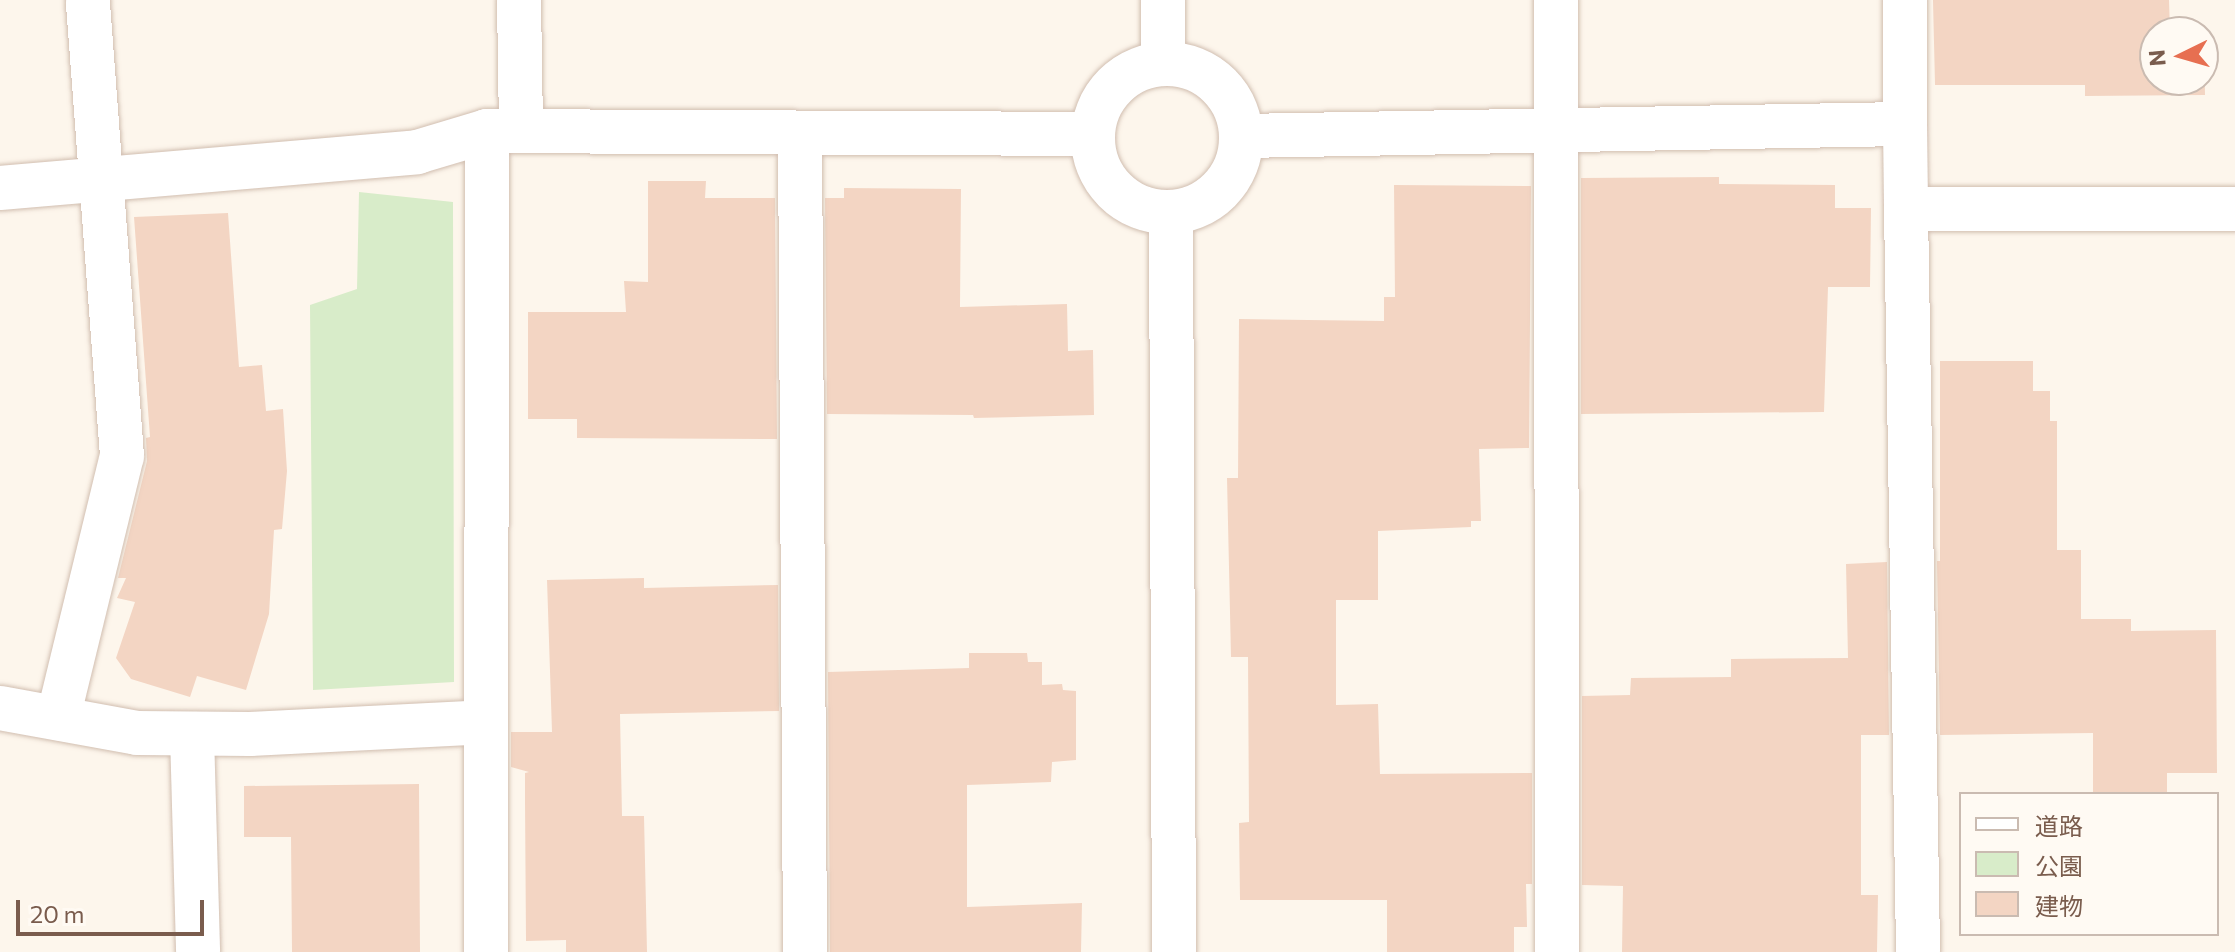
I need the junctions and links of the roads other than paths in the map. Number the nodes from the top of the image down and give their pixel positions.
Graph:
1 (88, 0) edge
2 (519, 0) edge
3 (1163, 0) edge
4 (1556, 0) edge
5 (1905, 0) edge
6 (1163, 63) junction
7 (1905, 124) junction
8 (504, 131) junction
9 (1558, 132) junction
10 (800, 133) junction
11 (1092, 134) junction
12 (1242, 136) junction
13 (103, 179) junction
14 (0, 188) edge
15 (1906, 209) junction
16 (2235, 209) edge
17 (1171, 212) junction
18 (0, 708) edge
19 (58, 718) junction
20 (484, 722) junction
21 (192, 734) junction
22 (198, 952) edge
23 (486, 952) edge
24 (805, 952) edge
25 (1174, 952) edge
26 (1557, 952) edge
27 (1918, 952) edge

1 - 13 street
2 - 8 street
3 - 6 street
4 - 9 street
5 - 7 street
6 - 11 street
6 - 12 street
7 - 9 street
7 - 15 street
8 - 10 street
8 - 13 street
8 - 20 street
9 - 12 street
9 - 26 street
10 - 11 street
10 - 24 street
11 - 17 street
12 - 17 street
13 - 14 street
13 - 19 street
15 - 16 street
15 - 27 street
17 - 25 street
18 - 19 street
19 - 21 street
20 - 21 street
20 - 23 street
21 - 22 street

